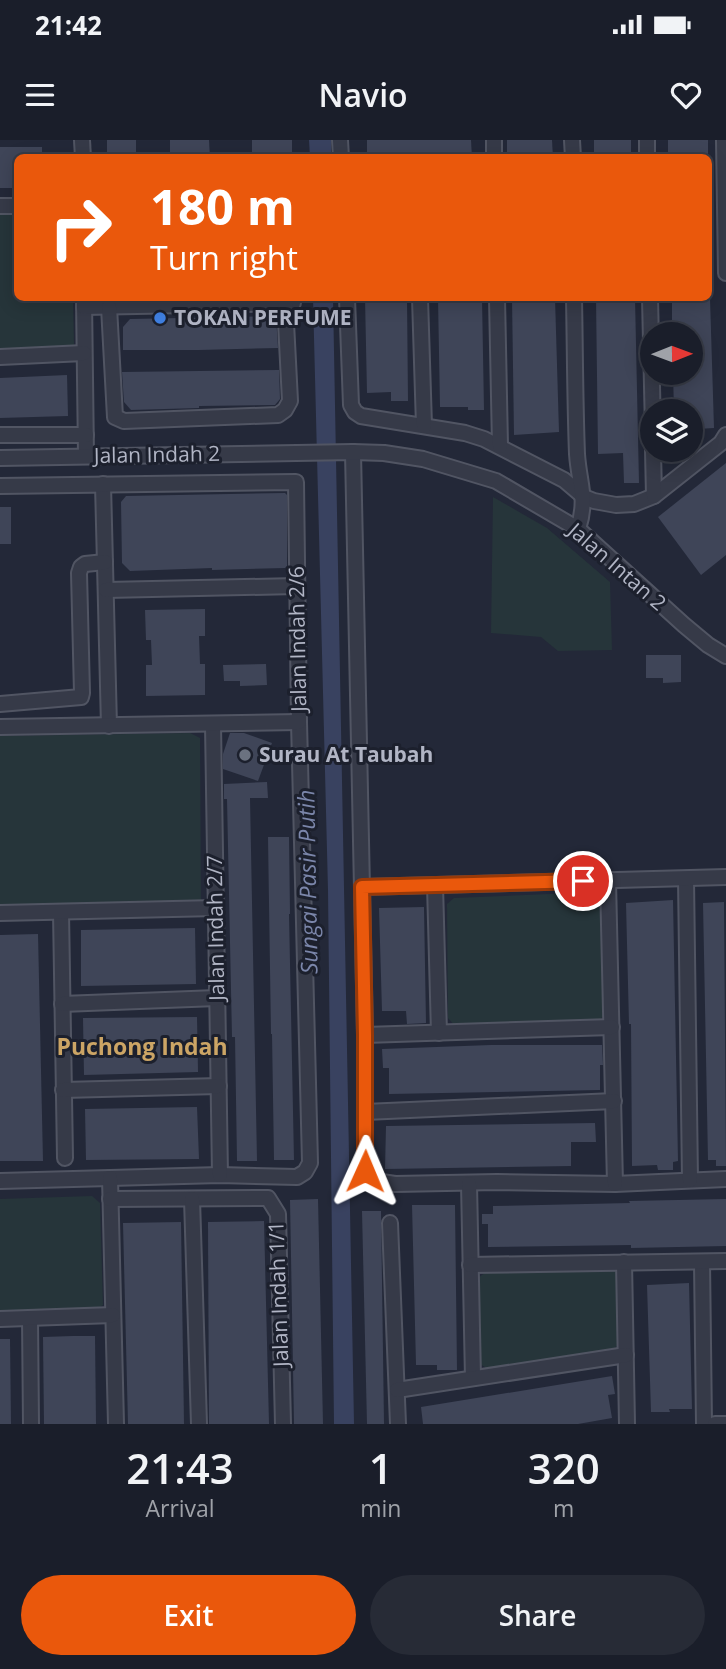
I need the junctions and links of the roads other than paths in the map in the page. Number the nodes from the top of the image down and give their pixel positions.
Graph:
1 (723, 140) edge
2 (726, 273) edge
3 (347, 301) edge
4 (420, 301) edge
5 (497, 301) edge
6 (574, 301) edge
7 (650, 301) edge
8 (84, 302) edge
9 (109, 306) junction
10 (84, 353) junction
11 (0, 356) edge
12 (652, 399) edge
13 (424, 426) junction
14 (0, 435) edge
15 (86, 435) junction
16 (726, 435) edge
17 (500, 446) junction
18 (314, 453) joint
19 (346, 453) junction
20 (86, 456) junction
21 (0, 458) edge
22 (653, 462) edge
23 (103, 484) junction
24 (0, 486) edge
25 (654, 496) junction
26 (583, 497) junction
27 (578, 529) junction
28 (105, 562) junction
29 (297, 586) junction
30 (106, 590) junction
31 (726, 656) edge
32 (0, 704) edge
33 (299, 722) junction
34 (213, 724) junction
35 (109, 726) junction
36 (0, 727) edge
37 (726, 877) edge
38 (686, 878) junction
39 (608, 881) junction
40 (435, 885) junction
41 (362, 887) junction
42 (216, 908) junction
43 (61, 912) junction
44 (0, 913) edge
45 (217, 998) junction
46 (62, 1004) junction
47 (612, 1027) junction
48 (439, 1033) junction
49 (365, 1035) junction
50 (219, 1086) junction
51 (63, 1090) junction
52 (614, 1101) junction
53 (365, 1112) junction
54 (65, 1158) dead end
55 (220, 1175) junction
56 (110, 1178) junction
57 (726, 1179) edge
58 (690, 1180) junction
59 (0, 1181) edge
60 (469, 1184) junction
61 (615, 1184) junction
62 (110, 1199) junction
63 (192, 1199) junction
64 (390, 1223) dead end
65 (726, 1261) edge
66 (624, 1262) junction
67 (702, 1262) junction
68 (470, 1265) junction
69 (113, 1315) junction
70 (30, 1318) junction
71 (0, 1319) edge
72 (626, 1355) junction
73 (473, 1378) junction
74 (397, 1390) junction
75 (31, 1424) edge
76 (116, 1424) edge
77 (199, 1424) edge
78 (283, 1424) edge
79 (398, 1424) edge
80 (627, 1424) edge
81 (704, 1424) edge
82 (715, 1424) edge
83 (726, 1424) edge

1 - 2 street
3 - 13 street
4 - 13 street
5 - 17 street
6 - 26 street
7 - 12 street
8 - 9 street
8 - 10 street
9 - 9 street
10 - 11 street
10 - 15 street
13 - 17 street
14 - 15 street
15 - 20 street
16 - 25 street
17 - 26 street
18 - 19 street, Jalan Intan 2
18 - 20 street, Jalan Indah 2
19 - 27 street, Jalan Intan 2
19 - 41 street
20 - 21 street, Jalan Indah 2
22 - 25 street
23 - 24 street
23 - 28 street
23 - 29 street, Jalan Indah 2/6
25 - 26 street
26 - 27 street
27 - 31 street, Jalan Intan 2
28 - 30 street
28 - 32 street
29 - 30 street
29 - 33 street, Jalan Indah 2/6
30 - 35 street
33 - 34 street
33 - 55 street, Jalan Indah 2/6
34 - 35 street
34 - 42 street, Jalan Indah 2/7
35 - 36 street
37 - 38 street
38 - 39 street
38 - 58 street
39 - 40 street
39 - 47 street
40 - 41 street
40 - 48 street
41 - 49 street
42 - 43 street
42 - 45 street, Jalan Indah 2/7
43 - 44 street
43 - 46 street
45 - 46 street
45 - 50 street, Jalan Indah 2/7
46 - 51 street
47 - 48 street
47 - 52 street
48 - 49 street
49 - 53 street
50 - 51 street
50 - 55 street, Jalan Indah 2/7
51 - 54 street
52 - 53 street
52 - 61 street
53 - 60 street
55 - 56 street
56 - 59 street
56 - 62 street
57 - 58 street
58 - 61 street
60 - 61 street
60 - 68 street
62 - 63 street, Jalan Indah 1/1
62 - 69 street
63 - 77 street
63 - 78 street, Jalan Indah 1/1
64 - 74 street
65 - 67 street
66 - 67 street
66 - 68 street
66 - 72 street
67 - 81 street
68 - 73 street
69 - 70 street
69 - 76 street
70 - 71 street
70 - 75 street
72 - 73 street
72 - 80 street
73 - 74 street
74 - 79 street
82 - 83 street

